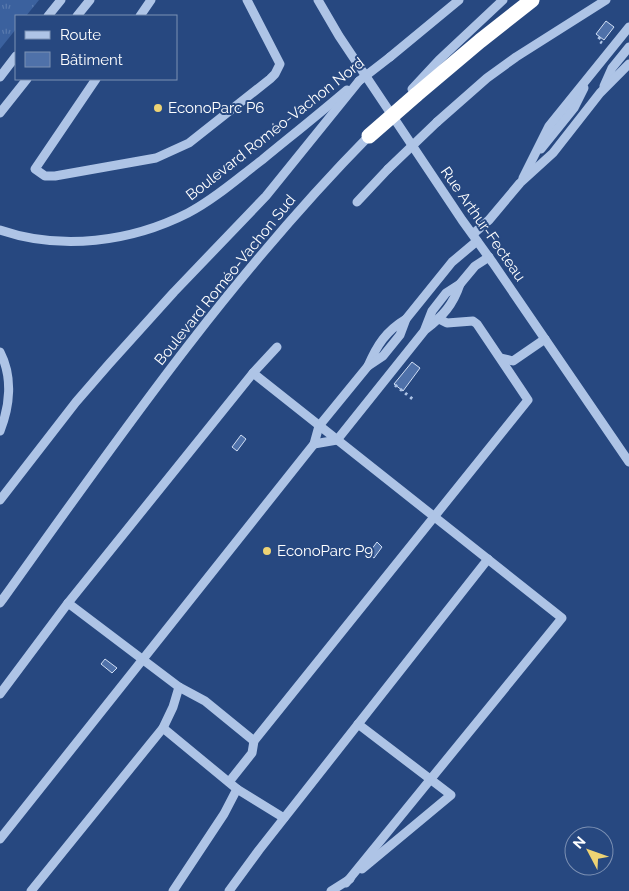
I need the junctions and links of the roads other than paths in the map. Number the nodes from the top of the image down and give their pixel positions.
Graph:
1 (61, 0) edge
2 (90, 0) edge
3 (151, 0) edge
4 (247, 0) edge
5 (318, 0) edge
6 (459, 0) edge
7 (503, 0) edge
8 (532, 0) edge
9 (606, 0) edge
10 (49, 15) edge
11 (78, 15) edge
12 (141, 15) edge
13 (629, 27) edge
14 (629, 47) edge
15 (15, 57) edge
16 (629, 64) edge
17 (0, 77) edge
18 (26, 80) edge
19 (95, 80) edge
20 (414, 92) junction
21 (600, 93) junction
22 (342, 98) junction
23 (0, 113) edge
24 (369, 136) joint
25 (520, 183) junction
26 (357, 202) dead end
27 (0, 230) edge
28 (475, 237) junction
29 (489, 257) junction
30 (460, 284) junction
31 (439, 319) junction
32 (425, 330) junction
33 (545, 339) junction
34 (277, 346) dead end
35 (0, 352) edge
36 (500, 358) junction
37 (253, 373) junction
38 (320, 426) junction
39 (0, 431) edge
40 (338, 440) junction
41 (314, 444) junction
42 (628, 460) edge
43 (0, 500) edge
44 (434, 516) junction
45 (488, 559) junction
46 (0, 603) edge
47 (68, 603) junction
48 (142, 661) junction
49 (179, 687) junction
50 (0, 694) edge
51 (358, 724) junction
52 (163, 728) junction
53 (254, 741) junction
54 (430, 779) junction
55 (229, 782) junction
56 (237, 789) junction
57 (284, 818) junction
58 (0, 839) edge
59 (346, 883) junction
60 (31, 891) edge
61 (173, 891) edge
62 (229, 891) edge
63 (331, 891) edge

1 - 10 street
2 - 11 street
3 - 12 street
4 - 19 street
5 - 28 street, Rue Arthur-Fecteau
6 - 22 street, Boulevard Roméo-Vachon Nord, bridge
7 - 20 street
8 - 20 highway
9 - 26 street, bridge
13 - 25 street
14 - 21 street
15 - 17 street
16 - 21 street
18 - 23 street
20 - 24 highway, bridge
21 - 25 street
22 - 27 street, Boulevard Roméo-Vachon Nord
22 - 43 street
24 - 46 street, Boulevard Roméo-Vachon Sud
25 - 28 street
28 - 29 street, Rue Arthur-Fecteau
28 - 38 street
29 - 30 street
29 - 33 street, Rue Arthur-Fecteau
30 - 31 street
30 - 32 street
31 - 32 street
31 - 36 street
32 - 40 street
33 - 36 street
33 - 42 street, Rue Arthur-Fecteau
34 - 37 street
35 - 39 street
36 - 44 street
37 - 38 street
37 - 47 street
38 - 40 street
38 - 41 street
40 - 41 street
40 - 44 street
41 - 48 street
44 - 45 street
44 - 53 street
45 - 51 street
45 - 54 street
47 - 48 street
47 - 50 street
48 - 49 street
48 - 58 street
49 - 52 street
49 - 53 street
51 - 54 street
51 - 57 street
52 - 55 street
52 - 60 street
53 - 55 street
54 - 59 street
54 - 59 street
55 - 56 street
56 - 57 street
56 - 61 street
57 - 62 street
59 - 63 street

